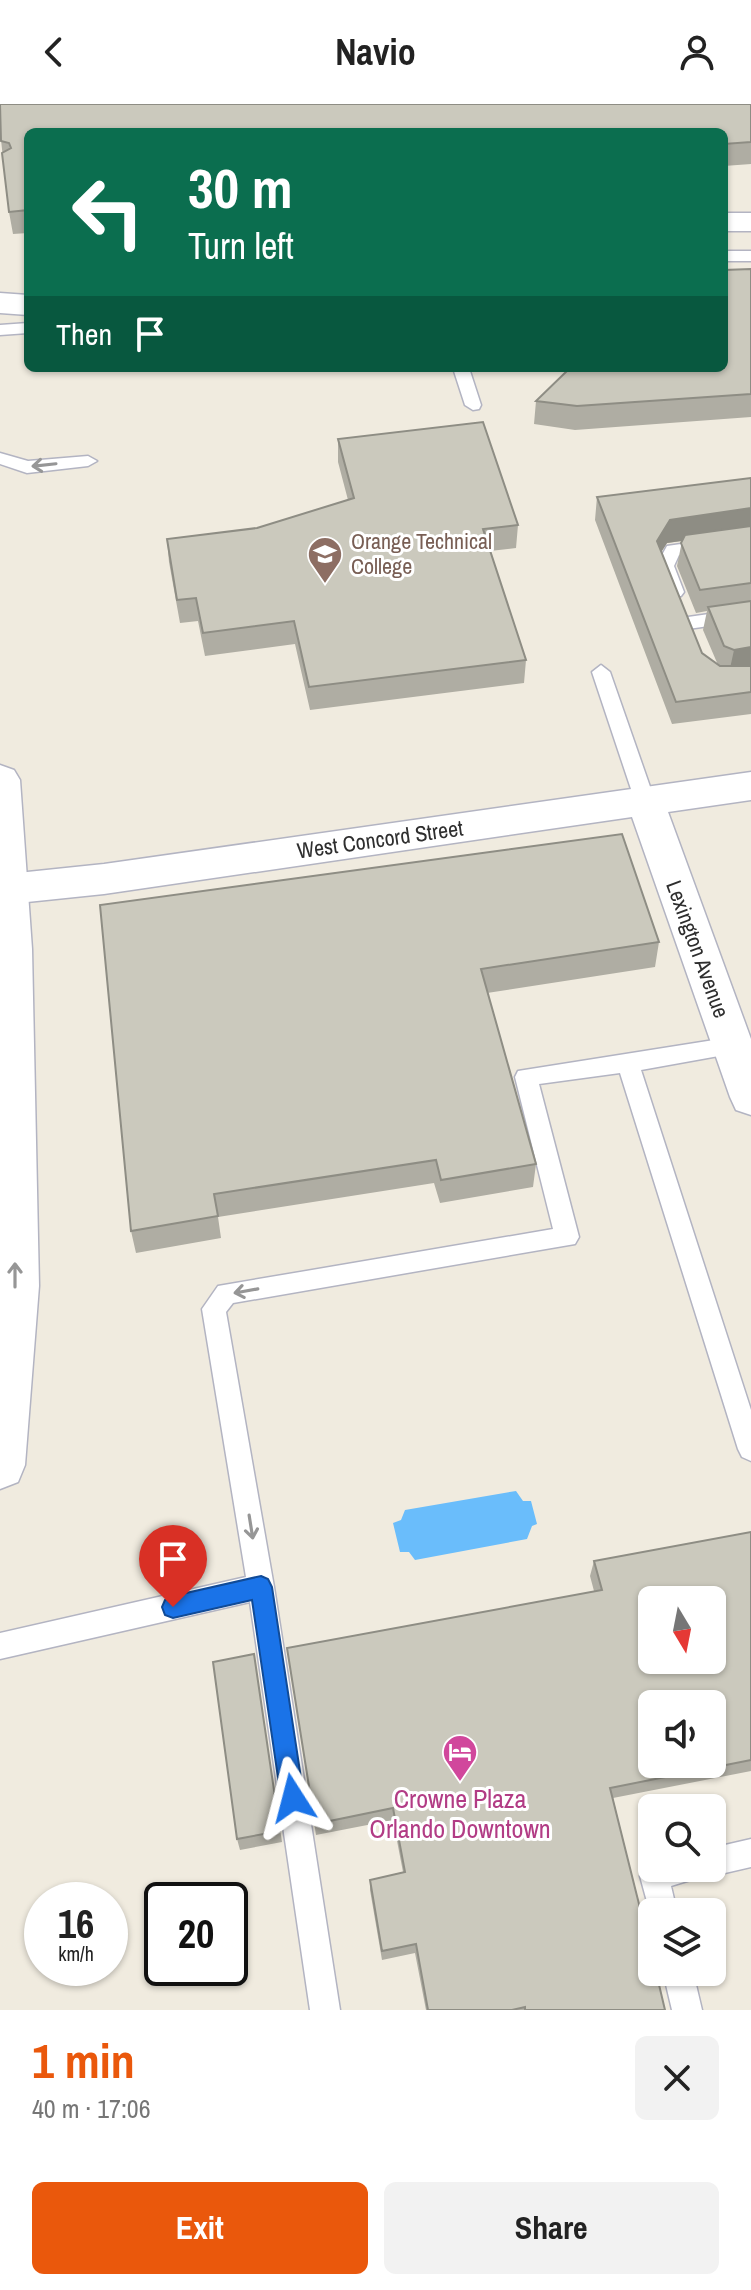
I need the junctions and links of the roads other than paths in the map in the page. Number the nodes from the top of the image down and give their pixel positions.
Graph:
1 (728, 222) edge
2 (751, 222) edge
3 (728, 239) edge
4 (751, 239) edge
5 (728, 256) edge
6 (751, 256) edge
7 (462, 372) edge
8 (473, 405) dead end
9 (0, 458) edge
10 (88, 461) dead end
11 (751, 540) edge
12 (751, 614) edge
13 (601, 672) dead end
14 (0, 780) edge
15 (751, 786) edge
16 (645, 801) junction
17 (8, 889) junction
18 (733, 1046) junction
19 (628, 1063) junction
20 (751, 1097) edge
21 (751, 1449) edge
22 (0, 1465) edge
23 (260, 1581) junction
24 (0, 1646) edge
25 (751, 1853) edge
26 (726, 1859) edge
27 (681, 1986) edge
28 (325, 2010) edge
29 (687, 2010) edge

1 - 2 street
3 - 4 street
5 - 6 lane
7 - 8 lane
10 -> 9 lane
11 - 12 lane
13 - 16 lane
14 - 17 street
15 - 16 street, West Concord Street
16 - 17 street, West Concord Street
16 - 18 street, Lexington Avenue
22 -> 17 street
18 - 19 lane
18 - 20 street, Lexington Avenue
19 - 21 lane
19 -> 23 lane
23 - 24 lane
23 - 28 lane
25 - 26 lane
27 - 29 lane

